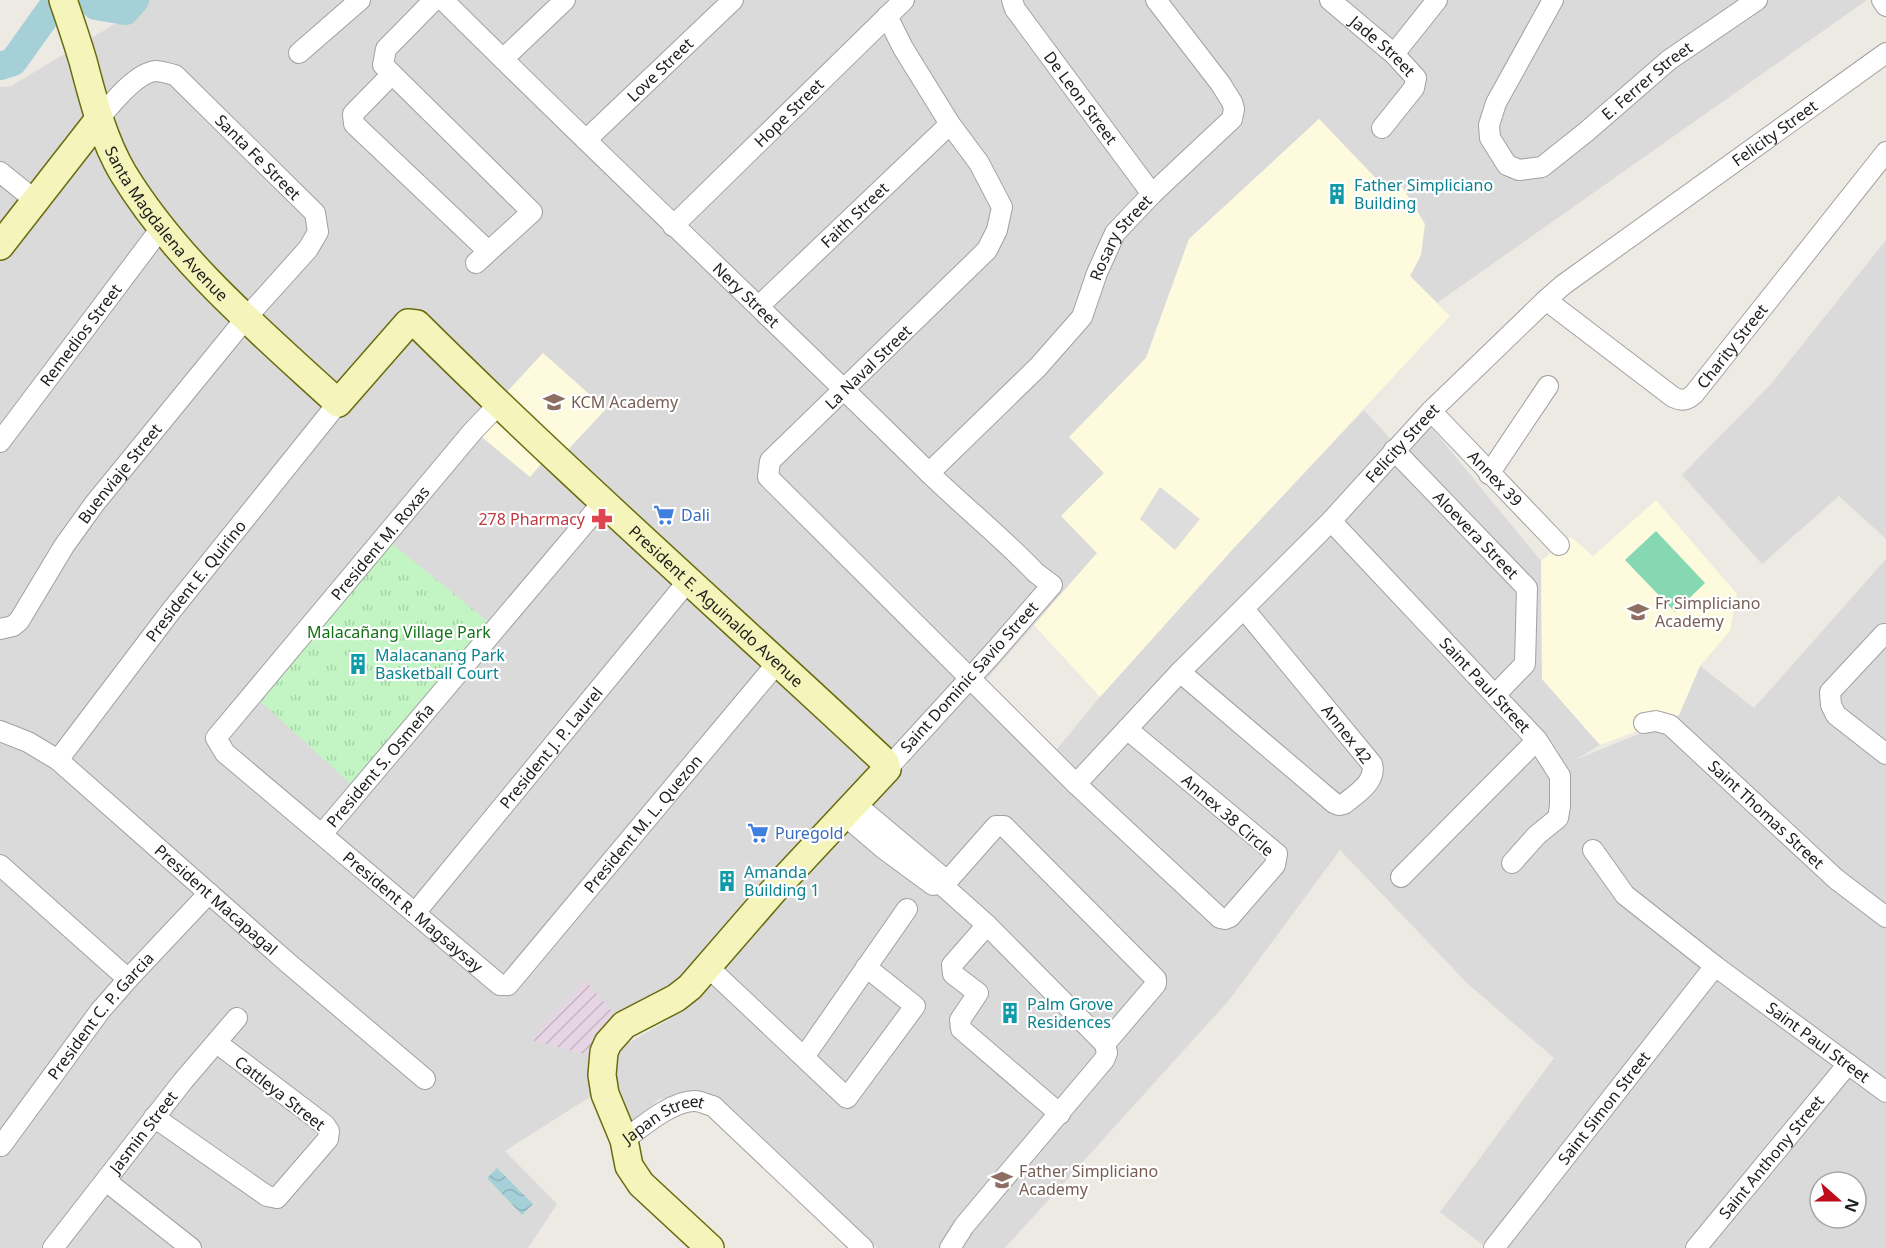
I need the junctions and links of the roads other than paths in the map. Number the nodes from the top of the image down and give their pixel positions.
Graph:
1 (360, 0) edge
2 (434, 0) edge
3 (443, 0) edge
4 (565, 0) edge
5 (733, 0) edge
6 (904, 0) edge
7 (1012, 0) edge
8 (1156, 0) edge
9 (1330, 0) edge
10 (1437, 0) edge
11 (1553, 0) edge
12 (1757, 0) edge
13 (1882, 0) edge
14 (65, 5) edge
15 (1886, 6) edge
16 (887, 16) junction
17 (299, 53) dead end
18 (1886, 53) edge
19 (1394, 54) junction
20 (503, 59) junction
21 (392, 74) junction
22 (99, 119) junction
23 (950, 123) junction
24 (1382, 128) dead end
25 (586, 140) junction
26 (1886, 152) edge
27 (0, 172) edge
28 (1152, 195) junction
29 (36, 201) junction
30 (673, 226) junction
31 (161, 228) junction
32 (0, 246) edge
33 (1546, 300) junction
34 (759, 306) junction
35 (246, 318) junction
36 (1548, 386) dead end
37 (844, 390) junction
38 (338, 403) junction
39 (498, 405) junction
40 (1431, 411) junction
41 (0, 442) edge
42 (1394, 450) junction
43 (929, 473) junction
44 (1489, 474) junction
45 (602, 503) junction
46 (1331, 521) junction
47 (1559, 545) dead end
48 (688, 581) junction
49 (1052, 585) joint
50 (1244, 609) junction
51 (0, 630) edge
52 (1886, 634) edge
53 (778, 662) junction
54 (1180, 672) junction
55 (970, 677) junction
56 (1496, 694) junction
57 (1644, 723) dead end
58 (1127, 729) junction
59 (0, 731) edge
60 (216, 738) joint
61 (1537, 740) junction
62 (1886, 754) edge
63 (58, 760) junction
64 (887, 769) junction
65 (1076, 784) junction
66 (849, 808) junction
67 (322, 834) junction
68 (1593, 850) dead end
69 (1512, 863) dead end
70 (0, 865) edge
71 (1401, 877) dead end
72 (942, 885) junction
73 (209, 893) junction
74 (907, 909) dead end
75 (415, 913) junction
76 (1886, 917) edge
77 (987, 925) junction
78 (1715, 966) junction
79 (708, 967) junction
80 (866, 968) junction
81 (128, 979) junction
82 (508, 985) joint
83 (237, 1018) dead end
84 (217, 1043) junction
85 (1105, 1044) junction
86 (804, 1057) junction
87 (1848, 1064) junction
88 (425, 1078) dead end
89 (1886, 1092) edge
90 (1060, 1114) junction
91 (154, 1117) junction
92 (624, 1140) junction
93 (1, 1146) edge
94 (106, 1181) junction
95 (180, 1245) edge
96 (53, 1248) edge
97 (710, 1248) edge
98 (863, 1248) edge
99 (950, 1248) edge
100 (1494, 1248) edge
101 (1696, 1248) edge

1 - 17 street
2 - 21 street
3 - 20 street, Nery Street
4 - 20 street
5 - 25 street, Love Street
6 - 16 street, Hope Street
7 - 28 street, De Leon Street
8 - 28 street, Rosary Street
9 - 19 street, Jade Street
10 - 19 street
11 - 12 street, E. Ferrer Street
13 - 15 street
14 - 22 main road, Santa Magdalena Avenue
16 - 23 street, La Naval Street
16 - 30 street, Hope Street
18 - 33 street, Felicity Street
19 - 24 street, Jade Street
20 - 25 street, Nery Street
21 - 21 street
22 - 29 main road
22 - 31 main road, Santa Magdalena Avenue
22 - 35 street, Santa Fe Street
23 - 34 street, Faith Street
23 - 37 street, La Naval Street
25 - 30 street, Nery Street
26 - 33 street, Charity Street
27 - 29 street
28 - 43 street, Rosary Street
29 - 32 main road
30 - 34 street, Nery Street
31 - 35 main road, Santa Magdalena Avenue
31 - 41 street, Remedios Street
33 - 40 street, Felicity Street
34 - 37 street, Nery Street
35 - 38 main road, Santa Magdalena Avenue
35 - 51 street, Buenviaje Street
36 - 44 street
37 - 43 street, Nery Street
37 - 55 street, La Naval Street
38 - 39 main road, President E. Aguinaldo Avenue
38 - 63 street, President E. Quirino
39 - 45 main road, President E. Aguinaldo Avenue
39 - 60 street, President M. Roxas
40 - 42 street, Felicity Street
40 - 44 street, Annex 39
42 - 46 street, Felicity Street
42 - 56 street, Aloevera Street
43 - 49 street, Nery Street
44 - 47 street, Annex 39
45 - 48 main road, President E. Aguinaldo Avenue
45 - 67 street, President S. Osmeña
46 - 50 street, Felicity Street
46 - 56 street, Saint Paul Street
48 - 53 main road, President E. Aguinaldo Avenue
48 - 75 street, President J. P. Laurel
49 - 55 street, Saint Dominic Savio Street
50 - 54 street, Felicity Street
50 - 54 street, Annex 42
52 - 62 street
53 - 64 main road, President E. Aguinaldo Avenue
53 - 82 street, President M. L. Quezon
54 - 58 street, Felicity Street
55 - 64 street, Saint Dominic Savio Street
55 - 65 street
56 - 61 street, Saint Paul Street
57 - 76 street, Saint Thomas Street
58 - 65 street, Felicity Street
58 - 65 street, Annex 38 Circle
59 - 63 street, President Macapagal
60 - 67 street, President R. Magsaysay
61 - 69 street, Saint Paul Street
61 - 71 street
63 - 73 street, President Macapagal
64 - 66 main road
66 - 72 street
66 - 79 main road
67 - 75 street, President R. Magsaysay
68 - 78 street, Saint Paul Street
70 - 81 street
72 - 77 street
72 - 85 street
73 - 81 street, President C. P. Garcia
73 - 88 street, President Macapagal
74 - 80 street
75 - 82 street, President R. Magsaysay
77 - 85 street
77 - 90 street
78 - 87 street, Saint Paul Street
78 - 100 street, Saint Simon Street
79 - 86 street
79 - 92 main road
80 - 86 street
80 - 86 street
81 - 93 street, President C. P. Garcia
83 - 84 street, Jasmin Street
84 - 91 street, Jasmin Street
84 - 91 street, Cattleya Street
85 - 90 street
87 - 89 street, Saint Paul Street
87 - 101 street, Saint Anthony Street
90 - 99 street
91 - 94 street, Jasmin Street
92 - 97 main road, Japan Street
92 - 98 street, Japan Street
94 - 95 street
94 - 96 street, Jasmin Street

